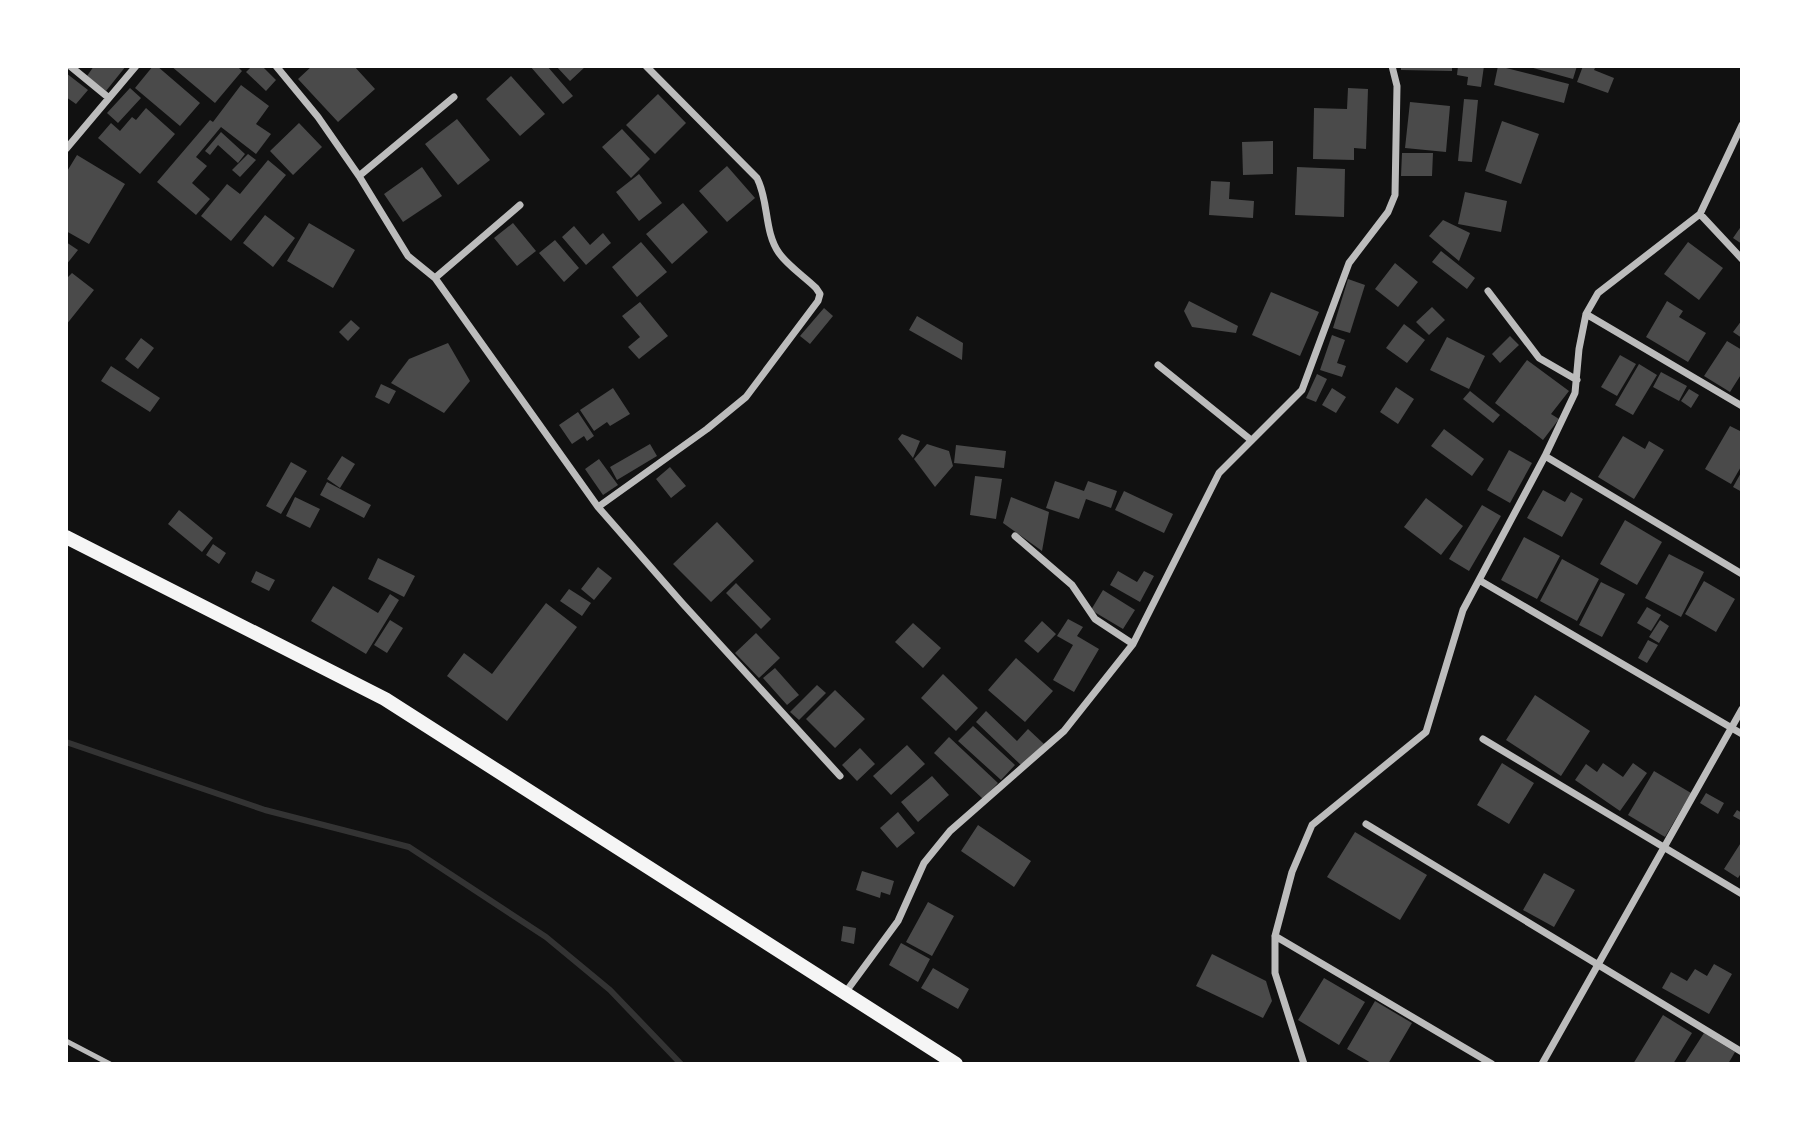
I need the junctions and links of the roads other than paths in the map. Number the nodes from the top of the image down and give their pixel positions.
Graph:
1 (70, 66) edge
2 (136, 66) edge
3 (276, 66) edge
4 (646, 66) edge
5 (1392, 66) edge
6 (454, 97) dead end
7 (109, 98) junction
8 (1741, 125) edge
9 (66, 149) edge
10 (359, 176) junction
11 (520, 205) dead end
12 (1700, 214) junction
13 (1741, 259) edge
14 (435, 278) junction
15 (1488, 291) dead end
16 (1586, 314) junction
17 (1158, 365) dead end
18 (1577, 380) junction
19 (1741, 406) edge
20 (1251, 440) junction
21 (1545, 456) junction
22 (598, 507) junction
23 (1015, 536) dead end
24 (66, 537) edge
25 (1741, 574) edge
26 (1479, 580) junction
27 (1133, 643) junction
28 (1741, 709) edge
29 (1731, 728) junction
30 (1741, 734) edge
31 (1483, 739) dead end
32 (840, 776) dead end
33 (1366, 824) dead end
34 (1664, 847) junction
35 (1741, 894) edge
36 (1275, 936) junction
37 (1598, 965) junction
38 (845, 993) junction
39 (66, 1041) edge
40 (1741, 1052) edge
41 (110, 1063) edge
42 (956, 1063) edge
43 (1304, 1063) edge
44 (1492, 1063) edge
45 (1542, 1063) edge

1 - 7 street
2 - 7 street
3 - 10 street
4 - 22 street
5 - 20 street
6 - 10 street
7 - 9 street
8 - 12 street
10 - 14 street
11 - 14 street
12 - 13 street
12 - 16 street
14 - 22 street
15 - 18 street
16 - 18 street
16 - 19 street
17 - 20 street
18 - 21 street
20 - 27 street
21 - 25 street
21 - 26 street
22 - 32 street
23 - 27 street
24 - 38 main road
26 - 29 street
26 - 36 street
27 - 38 street
28 - 29 street
29 - 30 street
29 - 34 street
31 - 34 street
33 - 37 street
34 - 35 street
34 - 37 street
36 - 43 street
36 - 44 street
37 - 40 street
37 - 45 street
38 - 42 main road
39 - 41 lane

